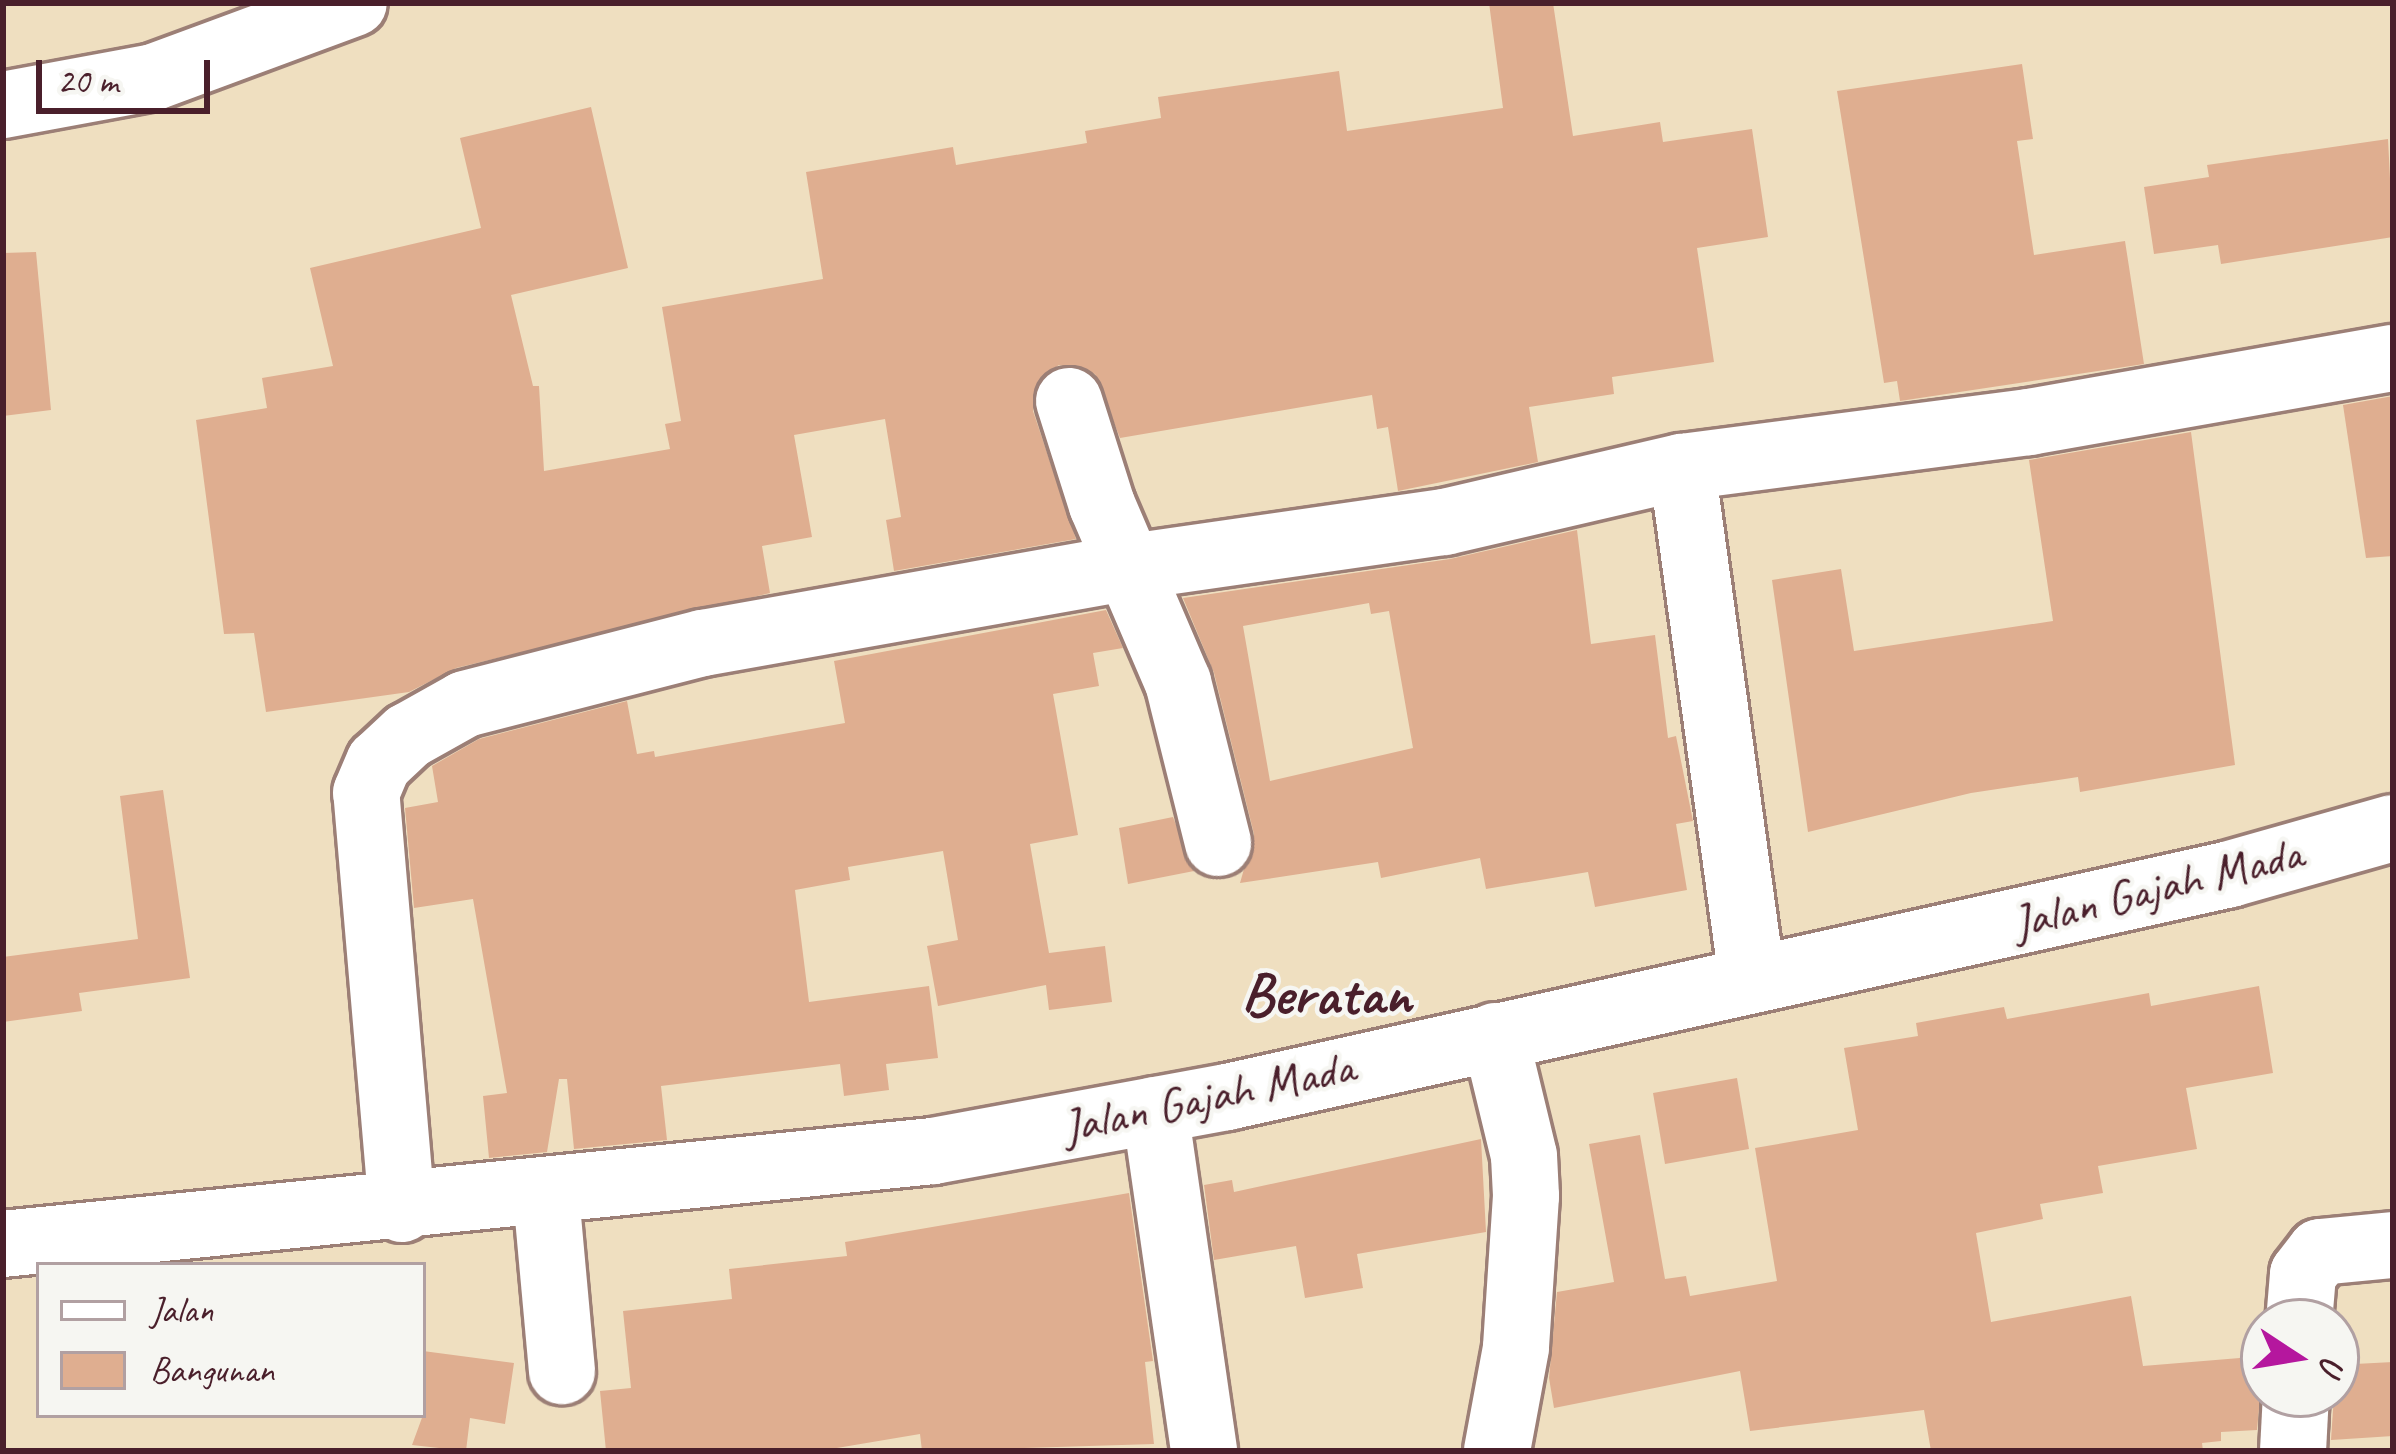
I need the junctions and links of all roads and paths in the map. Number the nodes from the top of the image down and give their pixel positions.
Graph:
1 (354, 3) edge
2 (3, 105) edge
3 (2393, 358) edge
4 (1069, 401) dead end
5 (1682, 467) junction
6 (1131, 567) junction
7 (2393, 828) edge
8 (1218, 843) dead end
9 (1752, 979) junction
10 (1495, 1036) junction
11 (1155, 1110) junction
12 (546, 1195) junction
13 (402, 1209) junction
14 (3, 1244) edge
15 (2393, 1245) edge
16 (2301, 1298) edge
17 (562, 1371) dead end
18 (2295, 1418) edge
19 (1204, 1451) edge
20 (1497, 1451) edge
21 (2294, 1451) edge

1 - 2 main road
3 - 5 main road
4 - 6 main road
5 - 6 main road
5 - 9 main road
6 - 8 main road
6 - 13 main road
7 - 9 main road, Jalan Gajah Mada
9 - 10 main road, Jalan Gajah Mada
10 - 11 main road, Jalan Gajah Mada
10 - 20 main road
11 - 12 main road, Jalan Gajah Mada
11 - 19 main road
12 - 13 main road, Jalan Gajah Mada
12 - 17 main road
13 - 14 main road, Jalan Gajah Mada
15 - 16 main road
18 - 21 main road

